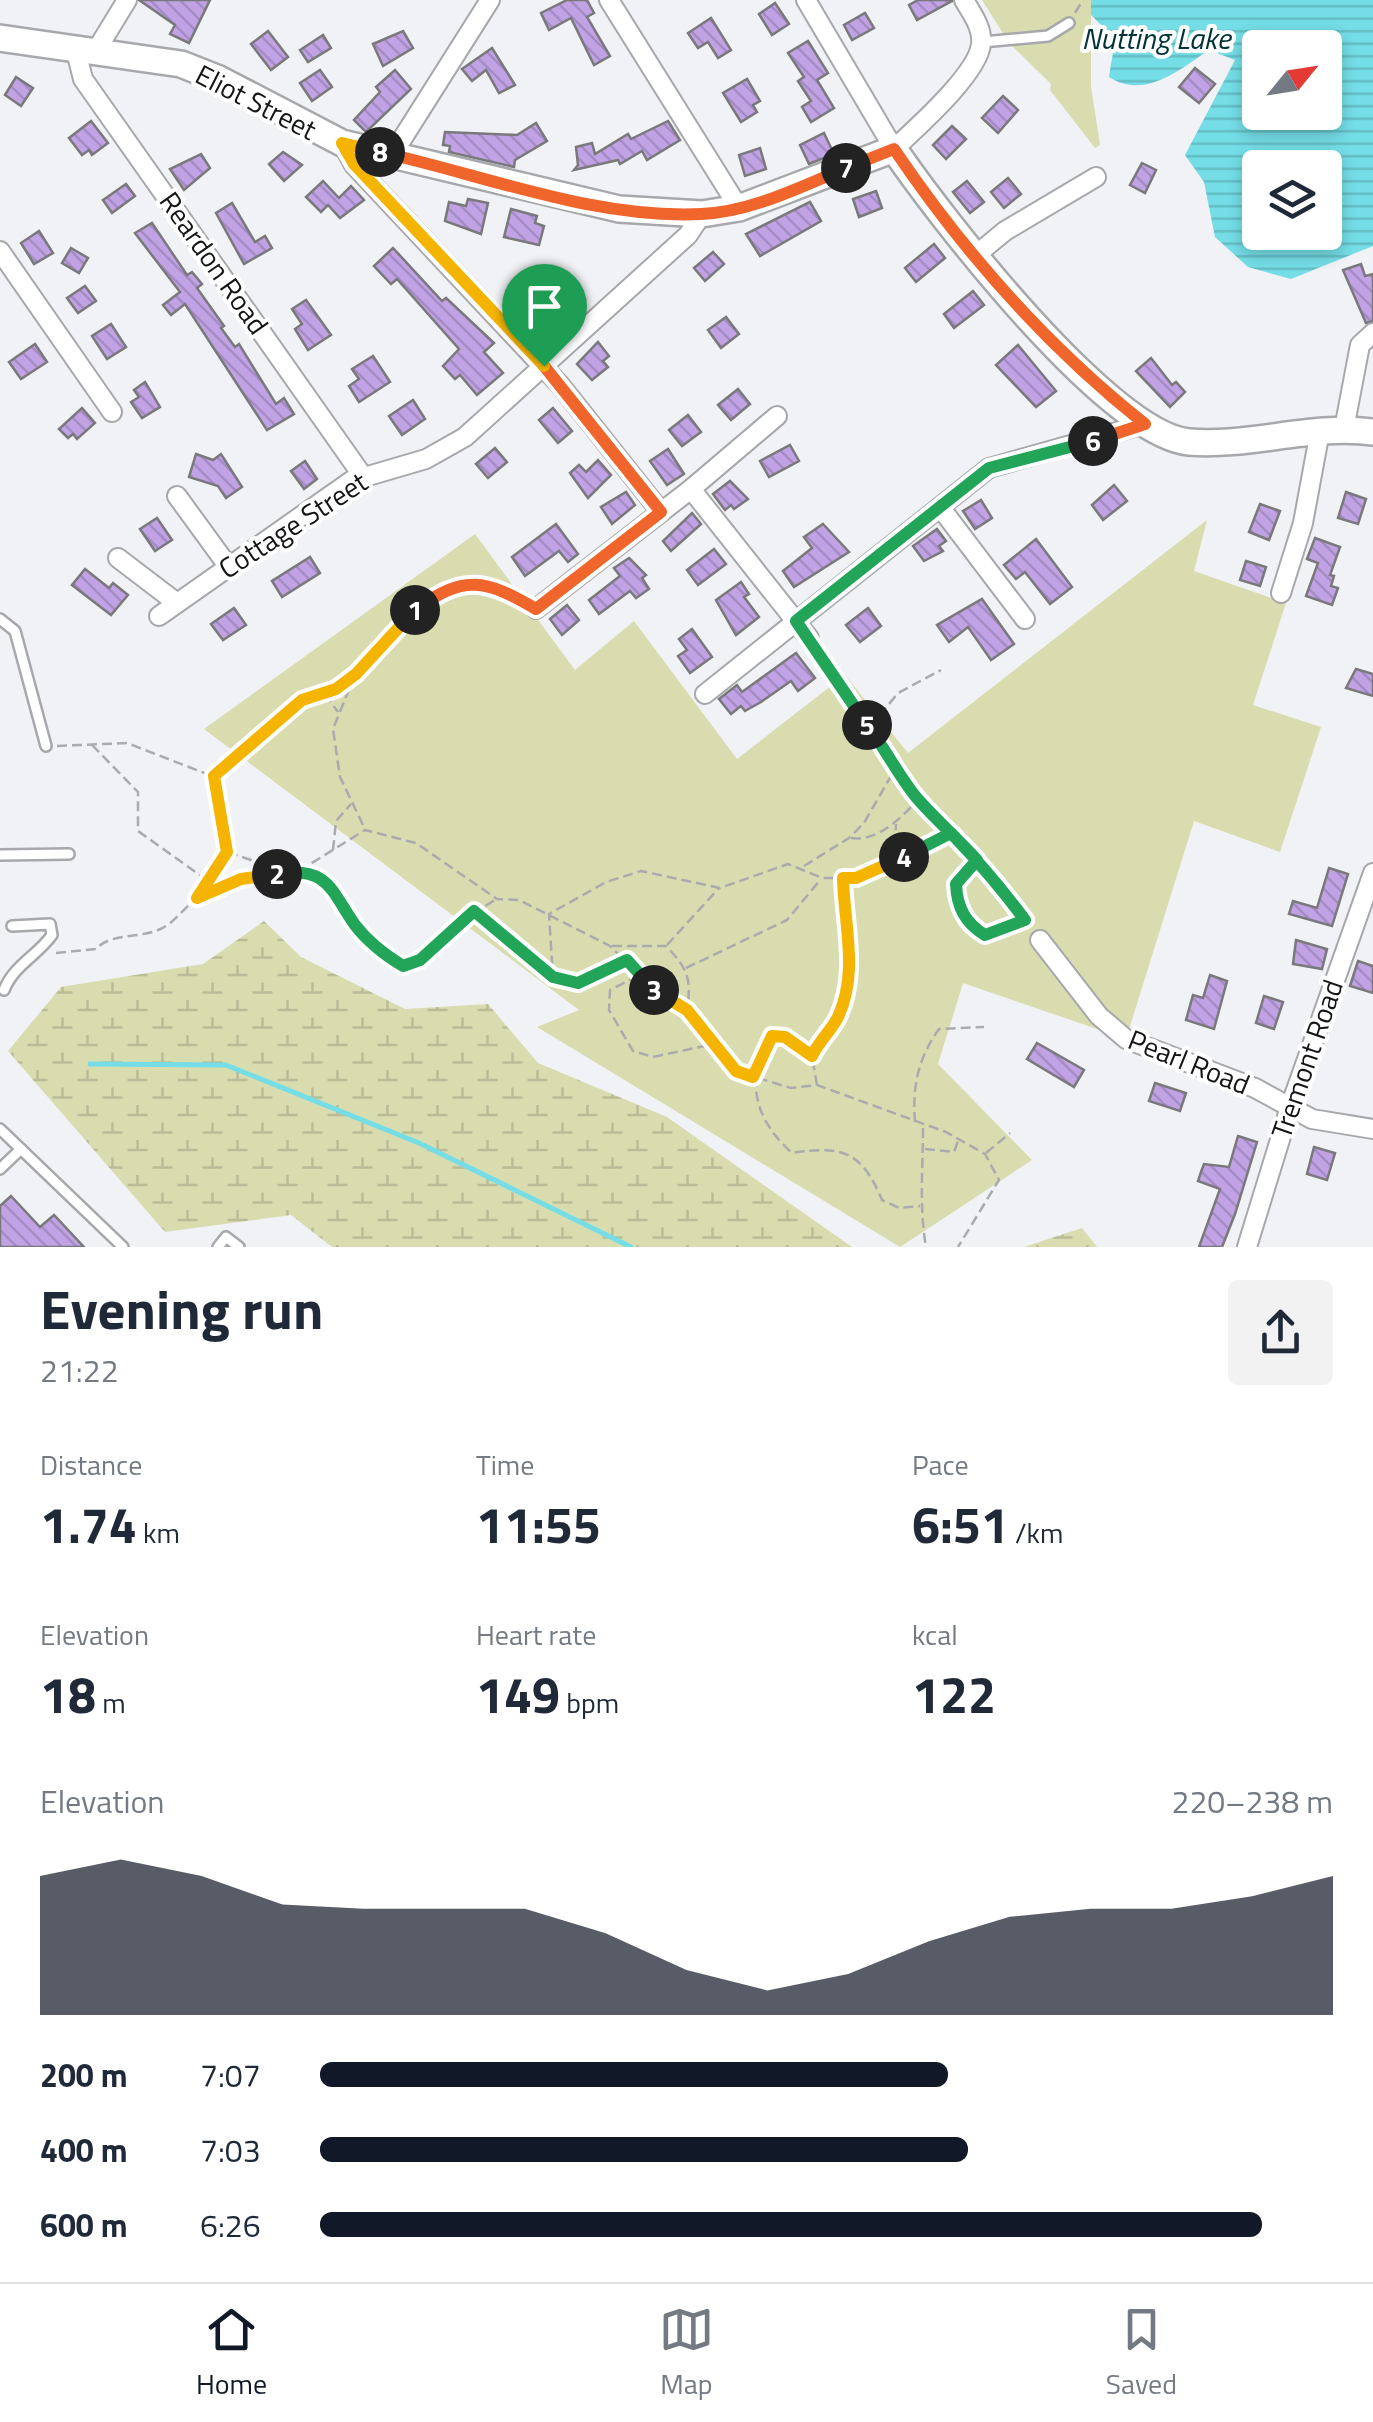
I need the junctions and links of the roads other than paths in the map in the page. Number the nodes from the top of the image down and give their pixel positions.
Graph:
1 (127, 0) edge
2 (490, 0) edge
3 (609, 0) edge
4 (806, 0) edge
5 (964, 0) edge
6 (1070, 23) road end
7 (0, 38) edge
8 (982, 42) junction
9 (86, 48) junction
10 (342, 143) junction
11 (894, 149) junction
12 (392, 155) junction
13 (1096, 177) dead end
14 (739, 208) junction
15 (702, 214) junction
16 (0, 251) edge
17 (976, 255) junction
18 (1373, 333) edge
19 (544, 366) junction
20 (112, 412) dead end
21 (777, 416) dead end
22 (1145, 424) junction
23 (1332, 430) junction
24 (1373, 432) edge
25 (362, 475) junction
26 (691, 489) junction
27 (177, 496) dead end
28 (940, 506) junction
29 (661, 512) junction
30 (118, 558) dead end
31 (228, 566) junction
32 (1281, 593) dead end
33 (177, 603) junction
34 (536, 609) road end
35 (158, 616) dead end
36 (1025, 618) dead end
37 (0, 619) edge
38 (796, 621) junction
39 (809, 638) road end
40 (706, 694) dead end
41 (46, 746) road end
42 (68, 854) dead end
43 (0, 855) edge
44 (1373, 873) edge
45 (12, 926) dead end
46 (1040, 940) road end
47 (1, 991) edge
48 (1290, 1107) junction
49 (1373, 1128) edge
50 (0, 1129) edge
51 (21, 1149) junction
52 (0, 1170) edge
53 (123, 1247) edge
54 (218, 1247) edge
55 (240, 1247) edge
56 (1248, 1247) edge

1 - 9 street
2 - 12 street
3 - 14 street
4 - 11 street
5 - 8 street
6 - 8 lane
7 - 9 street, Eliot Street
8 - 11 street, Eliot Street
9 - 10 street, Eliot Street
9 - 25 street, Reardon Road
10 - 12 street, Eliot Street
10 - 19 street
11 - 14 street, Eliot Street
11 - 17 street
12 - 15 street, Eliot Street
13 - 17 street
14 - 15 street, Eliot Street
15 - 19 street, Cottage Street
16 - 20 street
17 - 22 street
18 - 23 street
19 - 25 street, Cottage Street
19 - 29 street
21 - 26 street
22 - 23 street
22 - 28 street
23 - 24 street
23 - 32 street
25 - 31 street, Cottage Street
26 - 29 street
26 - 38 street
27 - 31 street
28 - 36 street
28 - 38 street
29 - 34 street
30 - 33 street
31 - 33 street, Cottage Street
33 - 35 street, Cottage Street
37 - 41 lane
38 - 39 street
38 - 40 street
42 - 43 lane
44 - 48 street, Tremont Road
45 - 47 lane
46 - 48 street, Pearl Road
48 - 49 street, Pearl Road
48 - 56 street, Tremont Road
50 - 51 lane
51 - 52 lane
51 - 53 lane
54 - 55 lane

